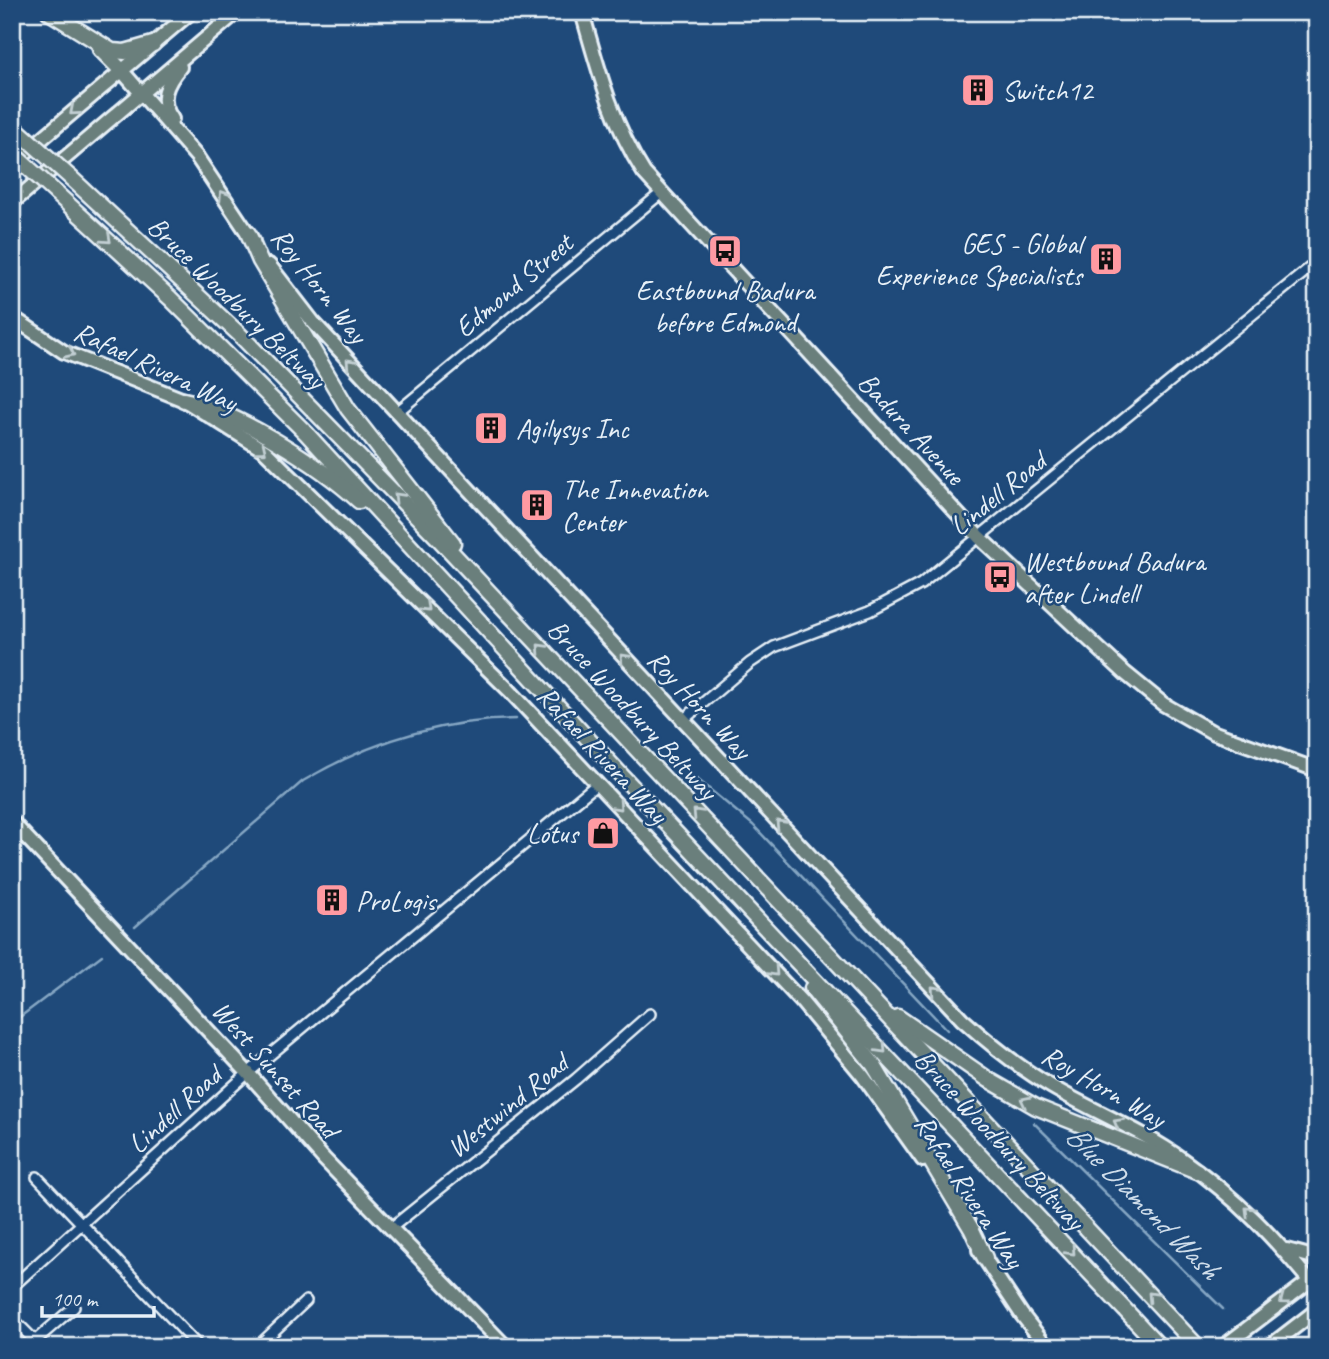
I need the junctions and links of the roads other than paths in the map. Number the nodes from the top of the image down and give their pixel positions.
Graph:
1 (49, 12) edge
2 (191, 12) edge
3 (237, 12) edge
4 (582, 12) edge
5 (86, 36) junction
6 (153, 44) junction
7 (196, 47) junction
8 (121, 70) junction
9 (141, 93) junction
10 (13, 126) edge
11 (12, 153) edge
12 (197, 157) junction
13 (12, 164) edge
14 (660, 194) junction
15 (12, 203) edge
16 (248, 233) junction
17 (1317, 262) edge
18 (12, 317) edge
19 (184, 400) junction
20 (396, 413) junction
21 (979, 537) junction
22 (408, 542) junction
23 (513, 618) junction
24 (682, 721) junction
25 (1317, 769) edge
26 (597, 784) junction
27 (12, 822) edge
28 (734, 892) junction
29 (879, 1005) junction
30 (650, 1014) dead end
31 (248, 1073) junction
32 (1197, 1171) junction
33 (37, 1177) dead end
34 (81, 1223) junction
35 (391, 1228) junction
36 (1281, 1247) junction
37 (985, 1258) junction
38 (1317, 1258) edge
39 (1314, 1282) edge
40 (12, 1287) edge
41 (306, 1301) dead end
42 (74, 1307) dead end
43 (1317, 1310) edge
44 (12, 1318) edge
45 (31, 1344) edge
46 (199, 1347) edge
47 (257, 1347) edge
48 (506, 1347) edge
49 (1047, 1347) edge
50 (1160, 1347) edge
51 (1198, 1347) edge
52 (1223, 1347) edge
53 (1269, 1347) edge

1 - 5 highway
2 - 6 main road
3 - 7 main road
4 - 14 main road, Badura Avenue
5 - 6 highway
5 - 8 highway
6 - 8 main road
7 - 9 main road
7 - 12 main road
8 - 9 main road, Roy Horn Way
8 -> 13 main road
9 - 12 main road, Roy Horn Way
9 - 15 main road
23 -> 10 highway, Bruce Woodbury Beltway, bridge
11 -> 22 highway, Bruce Woodbury Beltway, bridge
16 -> 12 main road, Roy Horn Way
14 - 20 street, Edmond Street
14 - 21 main road, Badura Avenue
20 -> 16 main road, Roy Horn Way
16 - 23 highway
17 - 21 street, Lindell Road
18 -> 19 main road, Rafael Rivera Way
19 - 22 highway
19 -> 26 main road, Rafael Rivera Way
24 -> 20 main road, Roy Horn Way
21 - 24 street, Lindell Road
21 - 25 main road, Badura Avenue
22 - 28 highway, Bruce Woodbury Beltway
29 -> 23 highway, Bruce Woodbury Beltway
32 -> 24 main road, Roy Horn Way
26 - 31 street, Lindell Road
26 -> 37 main road, Rafael Rivera Way
27 - 31 main road, West Sunset Road
28 - 37 highway
28 -> 50 highway, Bruce Woodbury Beltway
32 -> 29 highway
51 -> 29 highway, Bruce Woodbury Beltway
30 - 35 street, Westwind Road
31 - 34 street, Lindell Road
31 - 35 main road, West Sunset Road
36 -> 32 main road, Roy Horn Way
33 - 34 street
34 - 40 street, Lindell Road
34 - 46 street
35 - 48 main road, West Sunset Road
36 - 38 main road
36 - 39 main road, Roy Horn Way
37 - 49 main road, Rafael Rivera Way
39 -> 52 main road
41 - 47 street
42 - 45 street
43 - 53 main road
44 - 45 street

